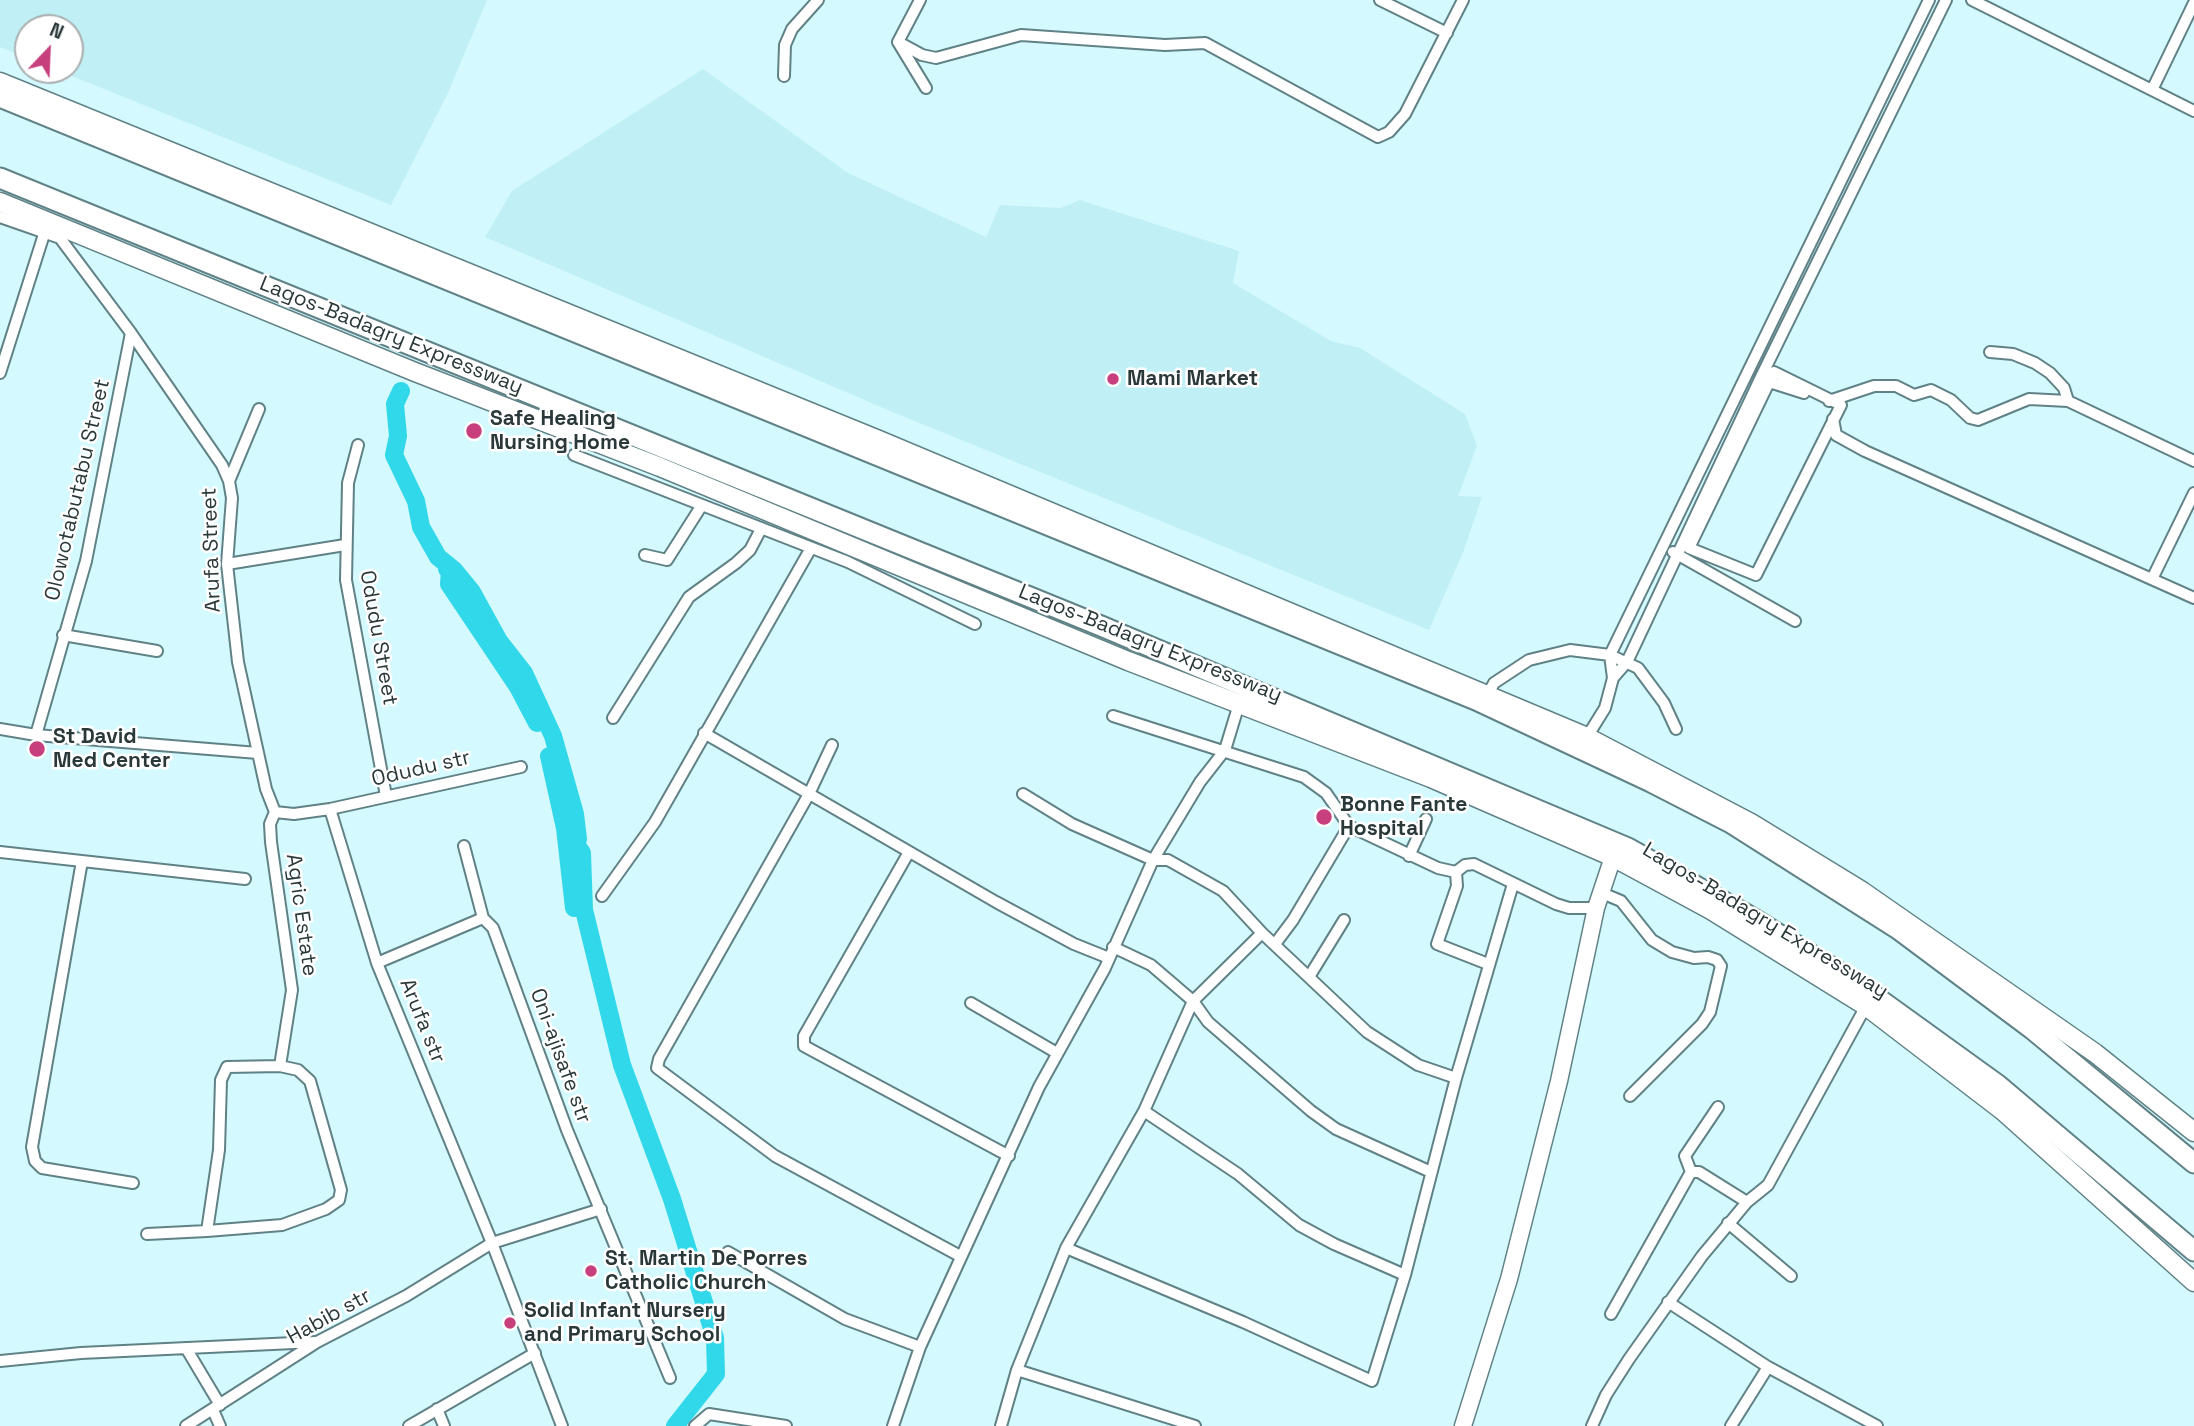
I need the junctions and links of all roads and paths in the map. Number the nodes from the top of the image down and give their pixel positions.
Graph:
1 (818, 0) edge
2 (920, 0) edge
3 (1380, 0) edge
4 (1463, 0) edge
5 (1929, 0) edge
6 (1946, 0) edge
7 (1972, 0) edge
8 (2194, 3) edge
9 (1447, 33) junction
10 (898, 42) junction
11 (784, 76) dead end
12 (0, 82) edge
13 (926, 88) dead end
14 (2152, 90) junction
15 (0, 97) edge
16 (2194, 111) edge
17 (0, 177) edge
18 (0, 202) edge
19 (0, 217) edge
20 (46, 227) junction
21 (131, 333) junction
22 (4, 344) edge
23 (1990, 352) dead end
24 (0, 373) edge
25 (1760, 379) junction
26 (1829, 401) junction
27 (2068, 401) junction
28 (259, 408) dead end
29 (358, 444) dead end
30 (575, 455) dead end
31 (2194, 461) edge
32 (229, 481) junction
33 (2194, 493) edge
34 (702, 505) junction
35 (761, 529) junction
36 (345, 545) junction
37 (1665, 547) junction
38 (811, 548) junction
39 (1689, 548) joint
40 (1676, 554) junction
41 (645, 555) dead end
42 (227, 564) junction
43 (2152, 577) junction
44 (2194, 598) edge
45 (1795, 621) dead end
46 (975, 624) dead end
47 (64, 635) junction
48 (157, 651) dead end
49 (1610, 655) junction
50 (1627, 662) junction
51 (1613, 678) junction
52 (1482, 697) junction
53 (1239, 704) junction
54 (1113, 716) dead end
55 (613, 718) dead end
56 (0, 729) edge
57 (1676, 729) dead end
58 (704, 733) junction
59 (36, 734) junction
60 (1587, 737) junction
61 (832, 746) dead end
62 (1225, 750) junction
63 (258, 753) junction
64 (521, 767) dead end
65 (1431, 778) junction
66 (809, 794) junction
67 (1023, 794) dead end
68 (386, 796) junction
69 (330, 809) junction
70 (275, 812) junction
71 (1558, 818) junction
72 (1426, 819) dead end
73 (1349, 826) junction
74 (464, 846) dead end
75 (0, 852) edge
76 (909, 852) junction
77 (1409, 856) junction
78 (1614, 857) junction
79 (1153, 860) junction
80 (82, 861) junction
81 (1456, 872) junction
82 (245, 879) dead end
83 (1513, 884) junction
84 (1602, 892) junction
85 (602, 896) dead end
86 (1596, 908) junction
87 (483, 918) junction
88 (1344, 920) dead end
89 (1262, 933) junction
90 (1275, 944) junction
91 (1111, 952) junction
92 (377, 963) junction
93 (1488, 964) junction
94 (1309, 977) junction
95 (1193, 1001) junction
96 (971, 1003) dead end
97 (1866, 1006) junction
98 (1057, 1053) junction
99 (280, 1066) junction
100 (1456, 1077) junction
101 (1630, 1096) dead end
102 (1718, 1107) dead end
103 (1144, 1111) junction
104 (2194, 1132) edge
105 (1009, 1156) junction
106 (2194, 1163) edge
107 (1431, 1172) junction
108 (1691, 1172) junction
109 (133, 1183) dead end
110 (1747, 1202) junction
111 (601, 1209) junction
112 (1728, 1223) junction
113 (207, 1231) junction
114 (147, 1234) dead end
115 (492, 1243) junction
116 (1066, 1248) junction
117 (2194, 1251) edge
118 (727, 1252) dead end
119 (960, 1256) junction
120 (1405, 1275) junction
121 (1791, 1276) dead end
122 (2194, 1282) edge
123 (1668, 1302) junction
124 (1611, 1314) dead end
125 (317, 1342) junction
126 (920, 1347) junction
127 (186, 1348) junction
128 (535, 1353) junction
129 (0, 1361) edge
130 (1768, 1367) junction
131 (1017, 1370) junction
132 (670, 1378) dead end
133 (217, 1408) junction
134 (437, 1409) junction
135 (1862, 1422) edge
136 (186, 1426) edge
137 (220, 1426) edge
138 (409, 1426) edge
139 (444, 1426) edge
140 (562, 1426) edge
141 (695, 1426) edge
142 (786, 1426) edge
143 (893, 1426) edge
144 (1001, 1426) edge
145 (1195, 1426) edge
146 (1465, 1426) edge
147 (1592, 1426) edge
148 (1731, 1426) edge
149 (1877, 1426) edge

1 - 11 street
2 - 10 street
3 - 9 street
4 - 9 street
5 - 37 street
6 - 25 street
7 - 14 street
8 - 14 street
9 - 10 street
10 - 13 street
12 - 52 main road
14 - 16 street
15 - 52 highway
17 - 71 highway, Lagos-Badagry Expressway
18 - 20 main road, Lagos-Badagry Expressway
19 - 20 street
20 - 21 street, Arufa Street
20 - 22 street
20 - 53 main road, Lagos-Badagry Expressway
21 - 32 street, Arufa Street
21 - 47 street, Olowotabutabu Street
22 - 24 street
23 - 27 street
25 - 26 street
25 - 40 street
26 - 27 street
26 - 43 street
27 - 31 street
28 - 32 street
29 - 36 street, Odudu Street
30 - 34 street
32 - 42 street, Arufa Street
33 - 43 street
34 - 35 street
34 - 41 street
35 - 38 street
35 - 55 street
36 - 42 street
36 - 68 street, Odudu Street
37 - 40 street
37 - 49 street
38 - 46 street
38 - 58 street
39 - 39 street
40 - 45 street
40 - 50 street
42 - 63 street, Arufa Street
43 - 44 street
47 - 48 street
47 - 59 street, Olowotabutabu Street
49 - 50 street
49 - 51 street
49 - 52 street
50 - 51 street
50 - 57 street
51 - 60 street
52 - 60 main road
52 - 106 highway
53 - 62 street
53 - 65 main road, Lagos-Badagry Expressway
54 - 62 street
56 - 59 street
58 - 66 street
58 - 85 street
59 - 63 street
60 - 104 main road
61 - 66 street
62 - 73 street
62 - 79 street
63 - 70 street, Arufa Street
64 - 68 street, Odudu str
65 - 71 highway
65 - 78 main road, Lagos-Badagry Expressway
66 - 76 street
66 - 119 street
67 - 79 street
68 - 69 street, Odudu str
69 - 70 street
69 - 92 street, Arufa str
70 - 99 street, Agric Estate
71 - 117 highway, Lagos-Badagry Expressway
72 - 77 street
73 - 77 street
73 - 90 street
74 - 87 street, Oni-ajisafe str
75 - 80 street
76 - 91 street
76 - 105 street
77 - 81 street
78 - 84 street
78 - 97 main road, Lagos-Badagry Expressway
79 - 89 street
79 - 91 street
80 - 82 street
80 - 109 street
81 - 83 street
81 - 93 street
83 - 86 street
83 - 93 street
84 - 86 street
84 - 101 street
86 - 146 street
87 - 92 street
87 - 111 street, Oni-ajisafe str
88 - 94 street
89 - 90 street
89 - 95 street
90 - 94 street
91 - 95 street
91 - 98 street
92 - 115 street, Arufa str
93 - 100 street
94 - 100 street
95 - 103 street
95 - 107 street
96 - 98 street
97 - 110 street
97 - 122 main road, Lagos-Badagry Expressway
98 - 105 street
99 - 113 street
99 - 113 street
100 - 107 street
102 - 108 street
103 - 116 street
103 - 120 street
105 - 119 street
107 - 120 street
108 - 110 street
108 - 124 street
110 - 112 street
111 - 115 street
111 - 132 street, Oni-ajisafe str
112 - 121 street
112 - 123 street
113 - 114 street
115 - 125 street, Habib str
115 - 128 street, Arufa str
116 - 120 street
116 - 131 street
118 - 126 street
119 - 126 street
123 - 130 street
123 - 147 street
125 - 127 street
125 - 133 street, Habib str
126 - 143 street
127 - 129 street
127 - 133 street
128 - 134 street
128 - 140 street, Arufa str
130 - 135 street
130 - 148 street
131 - 144 street
131 - 145 street
133 - 136 street, Habib str
133 - 137 street
134 - 138 street
134 - 139 street
135 - 149 street
141 - 142 street

